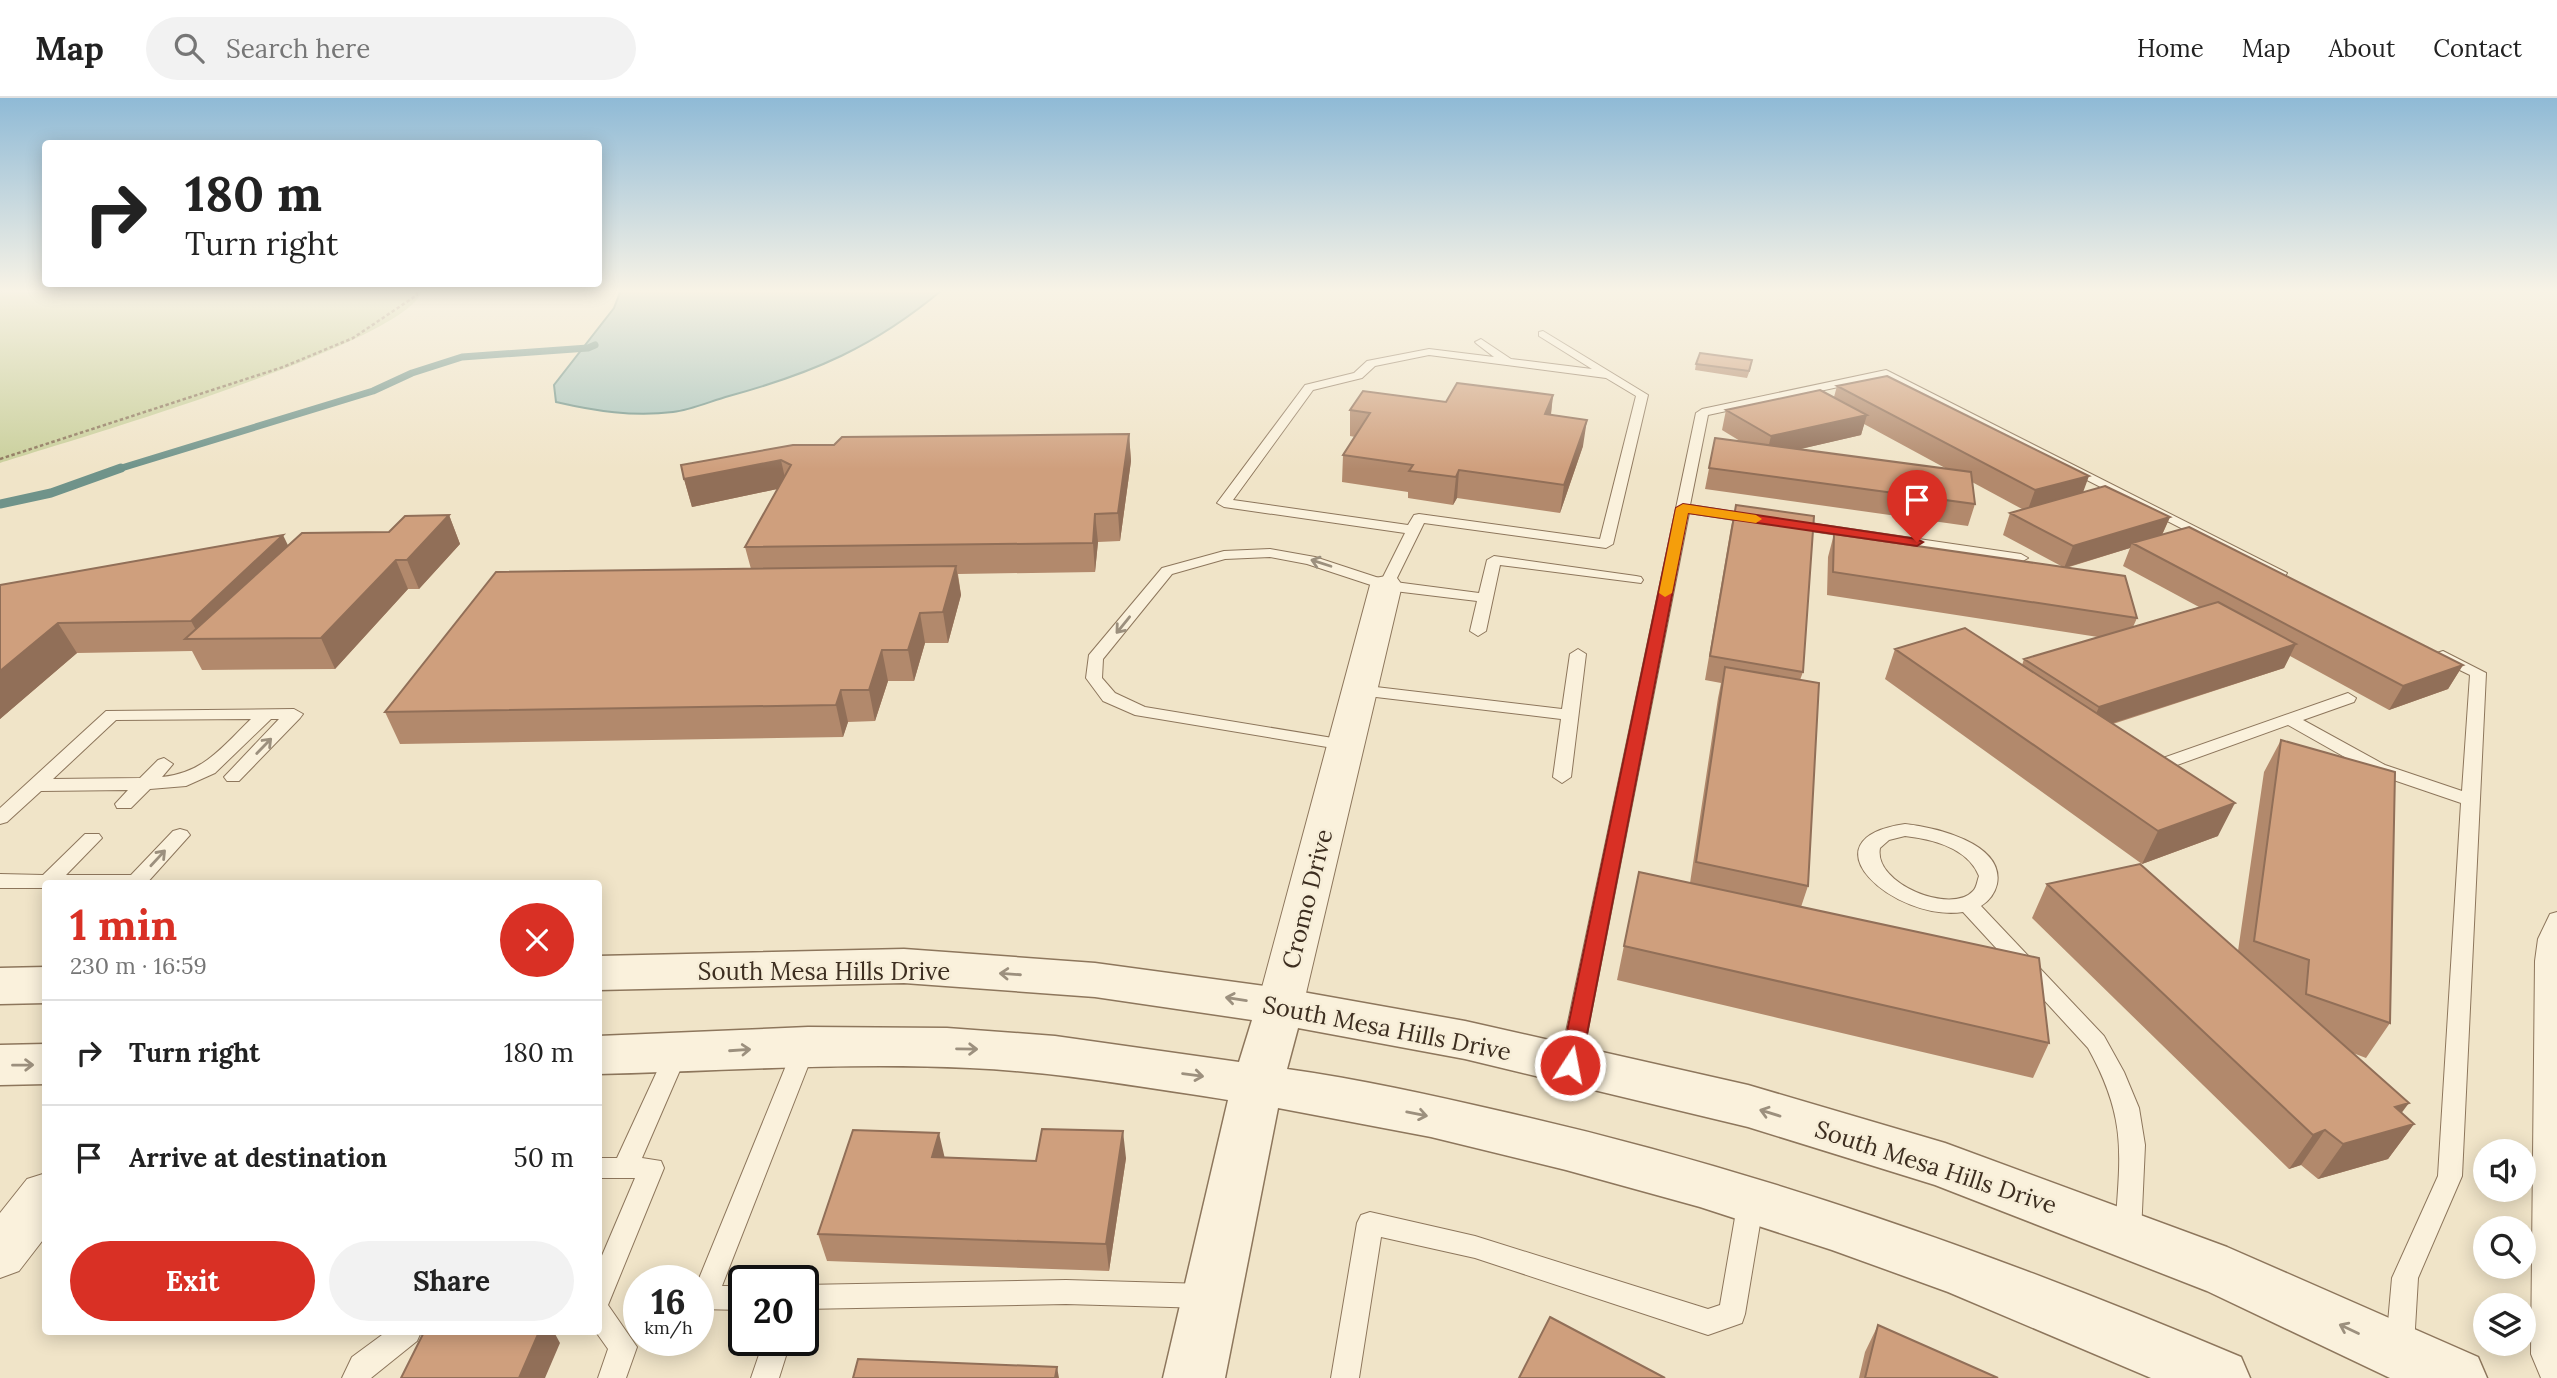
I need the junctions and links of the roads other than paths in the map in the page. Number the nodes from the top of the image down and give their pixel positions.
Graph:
1 (1492, 350) edge
2 (1569, 350) edge
3 (1509, 362) junction
4 (1611, 375) junction
5 (1683, 508) junction
6 (1413, 530) junction
7 (2021, 558) edge
8 (1636, 580) dead end
9 (2293, 580) edge
10 (1386, 585) junction
11 (1486, 598) junction
12 (1478, 631) dead end
13 (2428, 648) edge
14 (1578, 654) dead end
15 (1360, 690) junction
16 (2348, 698) dead end
17 (266, 715) junction
18 (1570, 715) junction
19 (2289, 719) junction
20 (1346, 745) junction
21 (164, 764) dead end
22 (112, 768) dead end
23 (2150, 769) edge
24 (233, 777) dead end
25 (1562, 777) dead end
26 (145, 784) junction
27 (37, 785) junction
28 (95, 785) junction
29 (2470, 800) junction
30 (124, 804) dead end
31 (0, 818) edge
32 (180, 835) dead end
33 (92, 838) dead end
34 (49, 880) edge
35 (138, 880) edge
36 (0, 881) edge
37 (42, 881) edge
38 (1967, 903) junction
39 (2557, 919) edge
40 (602, 973) edge
41 (1280, 1006) junction
42 (805, 1046) junction
43 (676, 1054) junction
44 (602, 1055) edge
45 (42, 1064) edge
46 (0, 1065) edge
47 (1570, 1065) junction
48 (1258, 1083) junction
49 (602, 1168) edge
50 (625, 1168) junction
51 (42, 1200) edge
52 (1751, 1200) junction
53 (2128, 1233) junction
54 (0, 1254) edge
55 (602, 1287) edge
56 (1212, 1296) junction
57 (819, 1297) edge
58 (728, 1298) edge
59 (602, 1318) edge
60 (403, 1335) edge
61 (2399, 1352) junction
62 (773, 1356) edge
63 (2151, 1363) edge
64 (356, 1378) edge
65 (612, 1378) edge
66 (765, 1378) edge
67 (1194, 1378) edge
68 (1345, 1378) edge
69 (2219, 1378) edge
70 (2456, 1378) edge
71 (2555, 1378) edge

1 - 3 lane
2 - 4 lane
3 - 4 lane
3 - 6 lane
4 - 6 lane
5 - 7 lane
5 - 9 lane
5 - 47 lane
6 - 10 lane
8 - 11 lane
10 - 11 lane
10 - 15 street, Cromo Drive
10 -> 20 lane
11 - 12 lane
13 - 29 lane
14 - 18 lane
15 - 18 lane
15 - 20 street, Cromo Drive
16 - 19 lane
24 -> 17 lane
17 - 26 lane
17 - 27 lane
18 - 25 lane
19 - 23 lane
19 - 29 lane
20 - 41 street, Cromo Drive
21 - 26 lane
22 - 28 lane
26 - 28 lane
26 - 30 lane
27 - 28 lane
27 - 31 lane
29 - 61 lane
35 -> 32 lane
33 - 34 lane
36 - 37 lane
38 - 38 lane
38 - 53 lane
39 - 71 lane
41 -> 40 street, South Mesa Hills Drive
41 - 47 street, South Mesa Hills Drive
41 - 48 street, Cromo Drive
43 -> 42 street
42 -> 48 street
42 - 58 lane
43 - 44 street
43 - 50 lane
46 -> 45 street
53 -> 47 street, South Mesa Hills Drive
48 -> 52 street
48 - 56 street, Cromo Drive
49 - 50 lane
50 - 55 lane
51 - 54 street
52 - 63 street
52 - 68 lane
61 -> 53 street, South Mesa Hills Drive
56 - 57 lane
56 - 67 street, Cromo Drive
59 - 65 lane
60 - 64 lane
61 - 70 street, South Mesa Hills Drive
62 - 66 lane
63 - 69 street

